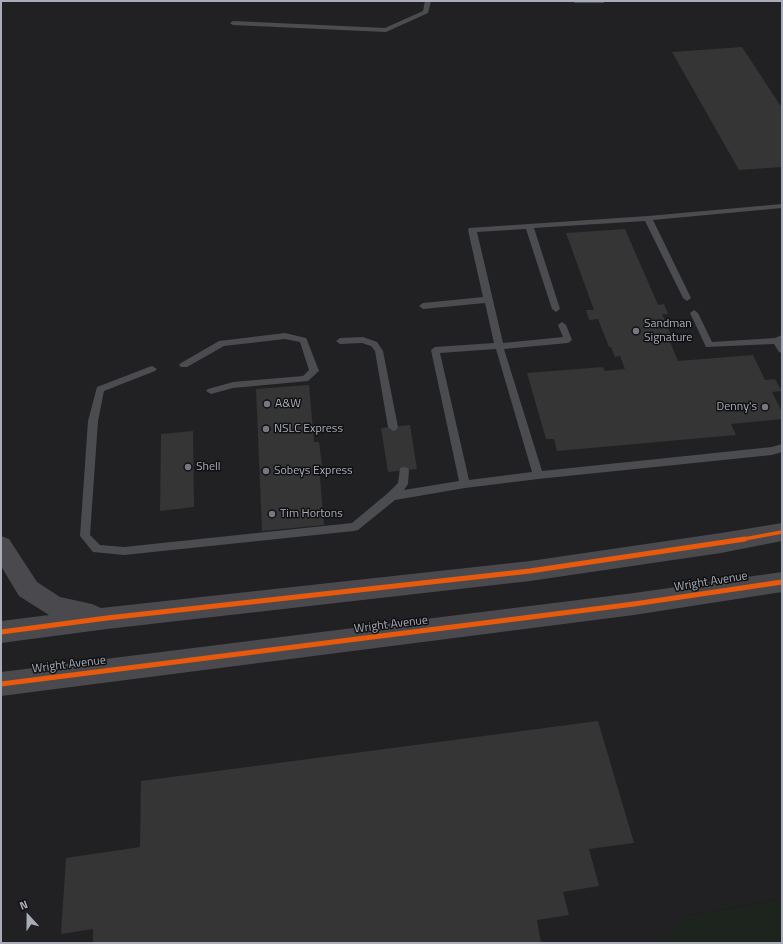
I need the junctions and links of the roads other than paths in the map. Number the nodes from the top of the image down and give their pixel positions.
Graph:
1 (428, 1) edge
2 (575, 1) edge
3 (604, 1) edge
4 (233, 23) dead end
5 (782, 206) edge
6 (648, 218) junction
7 (529, 226) junction
8 (687, 298) dead end
9 (487, 300) junction
10 (423, 306) dead end
11 (556, 309) dead end
12 (694, 313) dead end
13 (562, 325) dead end
14 (779, 339) edge
15 (340, 341) dead end
16 (499, 346) junction
17 (782, 350) edge
18 (184, 364) dead end
19 (152, 369) dead end
20 (210, 391) dead end
21 (393, 427) dead end
22 (782, 448) edge
23 (404, 471) dead end
24 (538, 475) junction
25 (465, 484) junction
26 (389, 498) junction
27 (782, 532) edge
28 (1, 546) edge
29 (782, 582) edge
30 (107, 618) junction
31 (1, 632) edge
32 (1, 684) edge

1 - 4 lane
2 - 3 lane
5 - 6 lane
6 - 7 lane
6 - 8 lane
7 - 9 lane
7 - 11 lane
9 - 10 lane
9 - 16 lane
12 - 14 lane
13 - 16 lane
14 - 17 lane
15 - 21 lane
16 - 24 lane
16 - 25 lane
18 - 20 lane
19 - 26 lane
22 - 24 lane
23 - 26 lane
24 - 25 lane
25 - 26 lane
27 - 30 main road
28 - 30 main road
29 - 32 main road, Wright Avenue
30 - 31 main road

